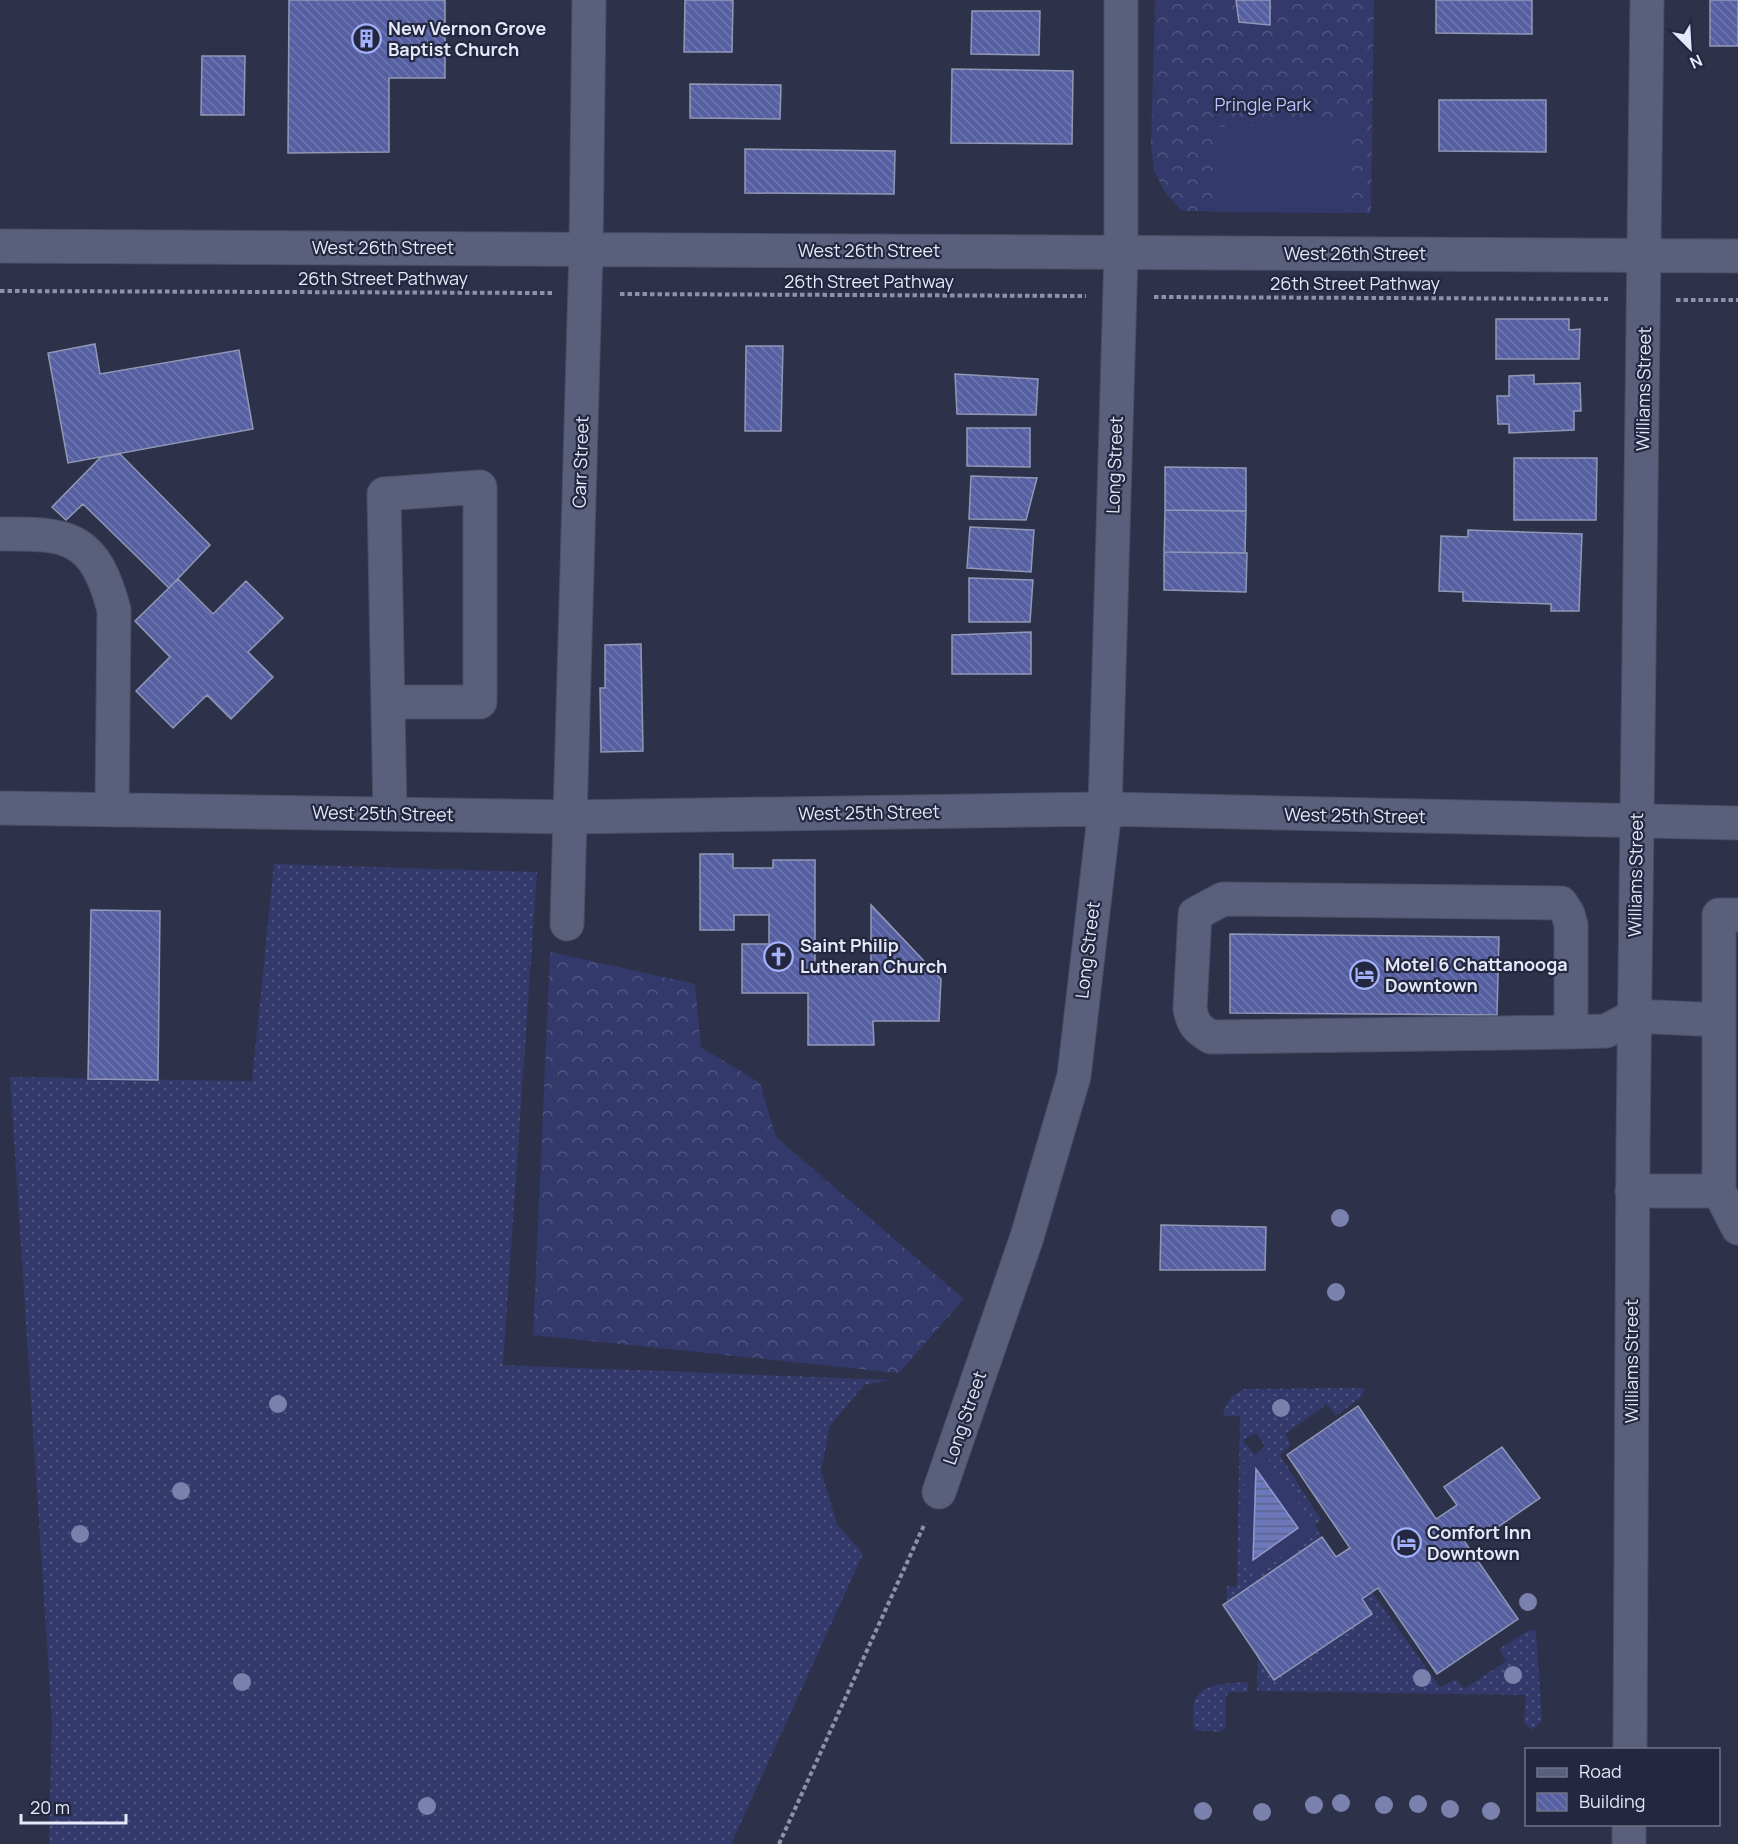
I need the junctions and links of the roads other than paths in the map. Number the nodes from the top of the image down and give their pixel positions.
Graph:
1 (588, 0) edge
2 (1121, 0) edge
3 (1647, 0) edge
4 (0, 246) edge
5 (586, 250) junction
6 (1121, 253) junction
7 (1646, 255) junction
8 (1738, 256) edge
9 (0, 534) edge
10 (388, 702) junction
11 (0, 808) edge
12 (1105, 809) junction
13 (112, 810) junction
14 (390, 814) junction
15 (571, 817) junction
16 (1636, 822) junction
17 (1738, 823) edge
18 (1738, 915) edge
19 (567, 924) dead end
20 (1634, 1016) junction
21 (1719, 1020) junction
22 (1571, 1032) junction
23 (1632, 1191) junction
24 (1719, 1191) junction
25 (1737, 1224) edge
26 (939, 1492) road end
27 (1630, 1748) edge
28 (1629, 1826) edge
29 (1629, 1844) edge

1 - 5 street, Carr Street
2 - 6 street, Long Street
3 - 7 street, Williams Street
4 - 5 street, West 26th Street
5 - 6 street, West 26th Street
5 - 15 street, Carr Street
6 - 7 street, West 26th Street
6 - 12 street, Long Street
7 - 8 street, West 26th Street
7 - 16 street, Williams Street
9 - 13 street
10 - 10 street
10 - 14 street
11 - 13 street, West 25th Street
12 - 15 street, West 25th Street
12 - 16 street, West 25th Street
12 - 26 street, Long Street
13 - 14 street, West 25th Street
14 - 15 street, West 25th Street
15 - 19 street, Carr Street
16 - 17 street, West 25th Street
16 - 20 street, Williams Street
18 - 21 street
20 - 21 street
20 - 22 street
20 - 23 street, Williams Street
21 - 24 street
22 - 22 street
23 - 24 street
23 - 27 street, Williams Street
24 - 25 street
28 - 29 street

